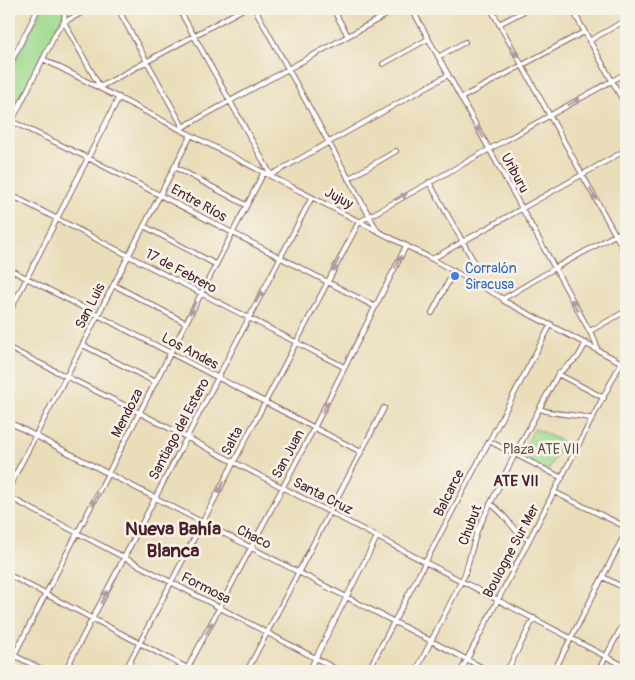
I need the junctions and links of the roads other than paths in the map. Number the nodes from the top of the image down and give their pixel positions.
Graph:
1 (38, 9) edge
2 (65, 9) edge
3 (88, 9) edge
4 (118, 9) edge
5 (179, 9) edge
6 (243, 9) edge
7 (255, 9) edge
8 (333, 9) edge
9 (396, 9) edge
10 (412, 9) edge
11 (491, 9) edge
12 (528, 9) edge
13 (572, 9) edge
14 (626, 20) edge
15 (64, 22) junction
16 (499, 24) junction
17 (584, 32) junction
18 (193, 36) junction
19 (348, 36) junction
20 (428, 39) junction
21 (589, 41) junction
22 (465, 42) dead end
23 (438, 57) junction
24 (43, 59) junction
25 (146, 62) junction
26 (9, 64) edge
27 (383, 64) dead end
28 (522, 66) junction
29 (287, 69) junction
30 (626, 73) edge
31 (448, 75) junction
32 (612, 81) junction
33 (100, 87) junction
34 (120, 97) junction
35 (461, 98) junction
36 (230, 102) junction
37 (626, 106) edge
38 (549, 115) junction
39 (12, 122) junction
40 (9, 127) edge
41 (182, 128) junction
42 (191, 135) junction
43 (328, 142) junction
44 (489, 149) junction
45 (626, 150) edge
46 (396, 151) dead end
47 (88, 158) junction
48 (175, 167) junction
49 (264, 172) junction
50 (582, 174) junction
51 (271, 175) junction
52 (348, 179) junction
53 (429, 182) junction
54 (9, 194) edge
55 (160, 195) junction
56 (312, 197) junction
57 (246, 204) junction
58 (522, 208) junction
59 (368, 216) junction
60 (56, 219) junction
61 (359, 222) junction
62 (144, 226) junction
63 (626, 229) edge
64 (378, 232) junction
65 (231, 233) junction
66 (616, 235) junction
67 (462, 242) junction
68 (406, 246) junction
69 (626, 254) edge
70 (128, 256) junction
71 (280, 258) junction
72 (432, 259) junction
73 (473, 260) dead end
74 (215, 264) junction
75 (555, 268) junction
76 (9, 269) edge
77 (454, 271) junction
78 (27, 278) junction
79 (327, 283) junction
80 (114, 285) junction
81 (199, 294) junction
82 (503, 299) junction
83 (374, 306) junction
84 (626, 311) edge
85 (9, 313) edge
86 (432, 313) dead end
87 (98, 315) junction
88 (247, 318) junction
89 (186, 323) junction
90 (551, 324) junction
91 (590, 331) junction
92 (296, 342) junction
93 (586, 343) junction
94 (83, 345) junction
95 (9, 348) edge
96 (597, 348) junction
97 (171, 352) junction
98 (625, 363) edge
99 (344, 367) junction
100 (558, 374) junction
101 (67, 376) junction
102 (218, 378) junction
103 (155, 382) junction
104 (604, 398) junction
105 (265, 402) junction
106 (384, 408) dead end
107 (540, 409) junction
108 (140, 413) junction
109 (592, 419) junction
110 (9, 422) edge
111 (314, 428) junction
112 (36, 436) junction
113 (187, 438) junction
114 (489, 441) junction
115 (361, 452) junction
116 (516, 454) junction
117 (234, 462) junction
118 (108, 473) junction
119 (562, 478) junction
120 (9, 487) edge
121 (282, 488) junction
122 (554, 492) junction
123 (9, 497) edge
124 (156, 498) junction
125 (490, 504) junction
126 (330, 513) junction
127 (203, 523) junction
128 (626, 527) edge
129 (626, 532) edge
130 (77, 534) junction
131 (377, 537) junction
132 (529, 540) junction
133 (251, 548) junction
134 (124, 558) junction
135 (426, 562) junction
136 (299, 573) junction
137 (9, 575) edge
138 (603, 577) junction
139 (462, 580) junction
140 (172, 583) junction
141 (626, 589) edge
142 (46, 594) junction
143 (347, 598) junction
144 (498, 599) junction
145 (219, 608) junction
146 (534, 618) junction
147 (93, 619) junction
148 (626, 619) edge
149 (395, 623) junction
150 (267, 632) junction
151 (571, 638) junction
152 (431, 641) junction
153 (141, 643) junction
154 (9, 653) edge
155 (14, 656) junction
156 (606, 657) junction
157 (316, 658) junction
158 (467, 660) junction
159 (9, 665) edge
160 (626, 667) edge
161 (187, 670) edge
162 (46, 671) edge
163 (65, 671) edge
164 (125, 671) edge
165 (193, 671) edge
166 (247, 671) edge
167 (309, 671) edge
168 (340, 671) edge
169 (368, 671) edge
170 (416, 671) edge
171 (461, 671) edge
172 (489, 671) edge
173 (507, 671) edge
174 (554, 671) edge
175 (598, 671) edge

1 - 26 street
2 - 15 street
3 - 15 street
4 - 25 street
5 - 18 street
6 - 18 street
7 - 29 street
8 - 19 street
9 - 19 street
10 - 20 street, Uriburu
11 - 16 street
12 - 16 street
13 - 17 street
14 - 21 street
15 - 24 street
15 - 33 street
16 -> 28 street
17 - 21 street
17 - 28 street
18 - 25 street
18 - 36 street
19 - 29 street
20 - 23 street, Uriburu
20 - 27 street
21 - 32 street
22 - 23 street
23 - 31 street, Uriburu
24 - 33 street, Jujuy
24 - 39 street
25 - 33 street
25 - 41 street
28 - 35 street
28 - 38 street
29 - 36 street
29 - 43 street
30 - 32 street
31 - 35 street, Uriburu
31 - 43 street
32 - 37 street
38 -> 32 street
33 - 34 street, Jujuy
34 - 41 street, Jujuy
34 - 47 street
44 -> 35 street, Uriburu
36 - 41 street
36 - 51 street
38 - 44 street
38 - 50 street
39 - 40 street
39 - 47 street, Entre Ríos
41 - 42 street, Jujuy
42 - 48 street, San Luis
42 - 49 street, Jujuy
43 - 51 street
43 - 52 street
44 - 53 street
44 - 58 street, Uriburu
45 - 50 street
46 - 52 street
47 - 55 street, Entre Ríos
47 - 60 street
48 - 55 street, San Luis
48 - 57 street
49 - 51 street, Jujuy
49 - 57 street, Mendoza
50 - 58 street
50 -> 66 street
51 - 56 street, Jujuy
52 - 59 street
59 -> 53 street
53 - 67 street
54 - 60 street, 17 de Febrero
55 - 62 street, San Luis
55 - 65 street, Entre Ríos
56 - 61 street, Jujuy
56 - 71 street, Santiago del Estero
57 - 65 street, Mendoza
58 - 67 street
58 - 75 street, Uriburu
59 - 61 street
59 - 64 street
60 - 70 street, 17 de Febrero
60 - 78 street
61 - 64 street, Jujuy
61 -> 79 street, Salta
62 - 70 street, San Luis
62 - 74 street
63 - 66 street
64 - 68 street, Jujuy
65 - 71 street, Entre Ríos
65 - 74 street, Mendoza
66 - 69 street
66 - 75 street
67 - 72 street
67 - 73 street
68 - 72 street, Jujuy
83 -> 68 street, San Juan
70 - 80 street, San Luis
70 - 81 street, 17 de Febrero
71 - 79 street, Entre Ríos
88 -> 71 street, Santiago del Estero
72 - 77 street, Jujuy
74 - 81 street, Mendoza
75 - 82 street
91 -> 75 street, Uriburu
76 - 78 street, Los Andes
77 - 82 street, Jujuy
77 - 86 street
78 - 85 street
78 - 87 street, Los Andes
79 - 83 street, Entre Ríos
79 - 92 street, Salta
80 - 87 street, San Luis
80 - 89 street
81 - 88 street, 17 de Febrero
81 -> 89 street, Mendoza
82 - 90 street, Jujuy
83 - 99 street, San Juan
84 - 91 street
87 - 94 street, San Luis
87 - 97 street, Los Andes
88 - 92 street, 17 de Febrero
88 - 102 street, Santiago del Estero
89 - 97 street, Mendoza
90 - 93 street, Jujuy
90 - 114 street, Balcarce
91 - 96 street, Uriburu
92 - 99 street, 17 de Febrero
92 - 105 street, Salta
93 - 96 street, Jujuy
93 - 100 street, Chubut
94 - 101 street, San Luis
94 - 103 street
95 - 101 street, Santa Cruz
96 - 98 street, Jujuy
97 - 102 street, Los Andes
97 - 103 street, Mendoza
98 - 104 street, Boulogne Sur Mer
111 -> 99 street, San Juan
100 - 104 street
100 - 107 street, Chubut
101 - 108 street, Santa Cruz
101 - 112 street, San Luis
102 - 105 street, Los Andes
102 - 113 street, Santiago del Estero
103 - 108 street, Mendoza
104 - 109 street, Boulogne Sur Mer
105 - 111 street, Los Andes
105 - 117 street, Salta
106 - 115 street
107 - 109 street
107 - 116 street, Chubut
108 - 113 street, Santa Cruz
108 - 118 street, Mendoza
109 - 119 street, Boulogne Sur Mer
110 - 112 street, Chaco
111 - 115 street, Los Andes
111 - 121 street, San Juan
112 - 118 street, Chaco
112 - 120 street, San Luis
113 - 117 street, Santa Cruz
113 - 124 street, Santiago del Estero
114 - 116 street
114 - 135 street, Balcarce
115 - 126 street
116 - 119 street
116 - 125 street, Chubut
117 - 121 street, Santa Cruz
117 -> 127 street, Salta
118 - 124 street, Chaco
118 -> 130 street, Mendoza
119 - 122 street, Boulogne Sur Mer
121 - 126 street, Santa Cruz
121 - 133 street, San Juan
122 - 128 street
122 - 132 street, Boulogne Sur Mer
123 - 130 street, Formosa
124 - 127 street, Chaco
124 - 134 street, Santiago del Estero
125 - 132 street
125 - 139 street, Chubut
126 - 131 street, Santa Cruz
126 - 136 street
127 - 133 street, Chaco
127 - 140 street, Salta
129 - 138 street
130 - 134 street, Formosa
130 - 142 street, Mendoza
131 - 135 street, Santa Cruz
131 - 143 street
132 - 144 street, Boulogne Sur Mer
133 - 136 street, Chaco
133 - 145 street, San Juan
134 - 140 street, Formosa
147 -> 134 street, Santiago del Estero
135 - 139 street, Santa Cruz
135 - 149 street, Balcarce
136 - 143 street, Chaco
136 - 150 street
137 - 142 street
138 - 141 street
138 - 151 street
139 - 144 street, Santa Cruz
139 - 152 street, Chubut
140 - 145 street, Formosa
140 - 153 street, Salta
142 - 147 street
142 - 155 street, Mendoza
143 - 149 street, Chaco
143 - 157 street
144 - 146 street, Santa Cruz
144 - 158 street, Boulogne Sur Mer
145 - 150 street, Formosa
161 -> 145 street, San Juan
146 - 151 street, Santa Cruz
146 - 173 street
147 - 153 street
147 - 163 street, Santiago del Estero
148 - 156 street
149 - 152 street, Chaco
149 - 169 street, Balcarce
150 - 157 street, Formosa
150 - 166 street
151 - 156 street, Santa Cruz
151 - 174 street
152 - 158 street, Chaco
152 - 170 street, Chubut
153 - 161 street
153 - 164 street, Salta
154 - 155 street
155 - 159 street, Mendoza
155 - 162 street
156 - 160 street, Santa Cruz
156 - 175 street
157 - 167 street
157 - 168 street, Formosa
158 - 171 street, Boulogne Sur Mer
158 - 172 street, Chaco
161 - 165 street

